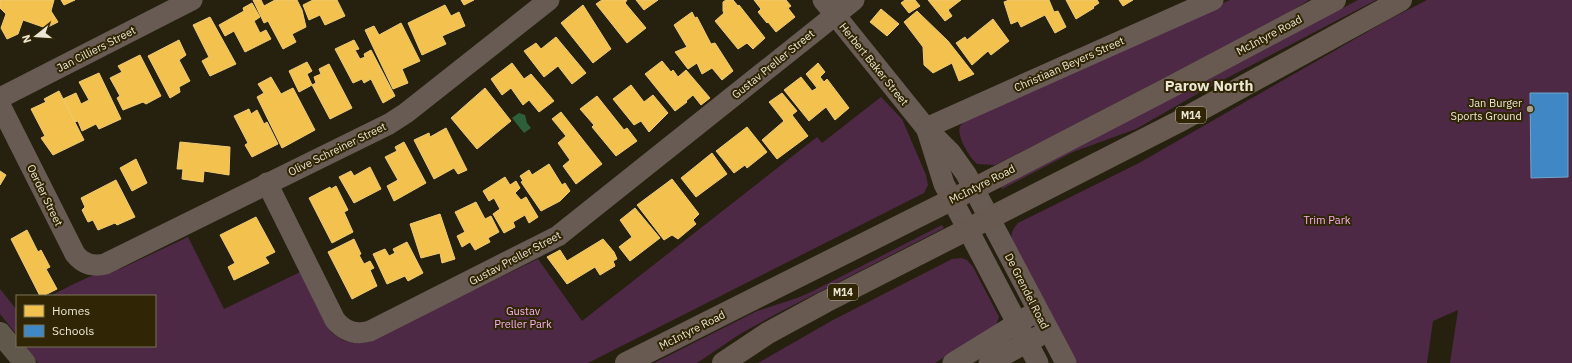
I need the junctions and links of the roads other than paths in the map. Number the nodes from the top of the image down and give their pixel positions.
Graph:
1 (192, 0) edge
2 (549, 0) edge
3 (854, 0) edge
4 (1213, 0) edge
5 (1335, 0) edge
6 (1401, 0) edge
7 (829, 7) edge
8 (0, 98) edge
9 (0, 105) edge
10 (926, 128) junction
11 (267, 183) junction
12 (974, 188) junction
13 (953, 199) junction
14 (990, 218) junction
15 (968, 229) junction
16 (105, 264) joint
17 (1038, 312) junction
18 (1018, 323) junction
19 (1048, 330) junction
20 (0, 333) edge
21 (1027, 342) junction
22 (0, 354) edge
23 (6, 363) edge
24 (25, 363) edge
25 (626, 363) edge
26 (723, 363) edge
27 (953, 363) edge
28 (988, 363) edge
29 (1038, 363) edge
30 (1066, 363) edge

1 - 8 street, Jan Cilliers Street
2 - 11 street, Olive Schreiner Street
3 - 7 street, Gustav Preller Street
4 - 10 street, Christiaan Beyers Street
5 - 12 main road, McIntyre Road
6 - 14 main road, M14
7 - 10 street, Herbert Baker Street
7 - 11 street, Gustav Preller Street
9 - 16 street, Oerder Street
10 - 12 street, Herbert Baker Street
10 - 13 street, Herbert Baker Street
11 - 16 street, Olive Schreiner Street
12 - 13 main road, McIntyre Road
12 - 14 street, De Grendel Road
13 - 15 street, De Grendel Road
13 - 25 main road, McIntyre Road
14 - 15 main road, M14
14 - 17 street, De Grendel Road
15 - 18 street, De Grendel Road
15 - 26 main road, M14
17 - 18 street
17 - 19 street, De Grendel Road
18 - 21 street, De Grendel Road
18 - 27 street
19 - 21 street
19 - 30 street, De Grendel Road
20 - 24 highway
21 - 28 street
21 - 29 street, De Grendel Road
22 - 23 highway

